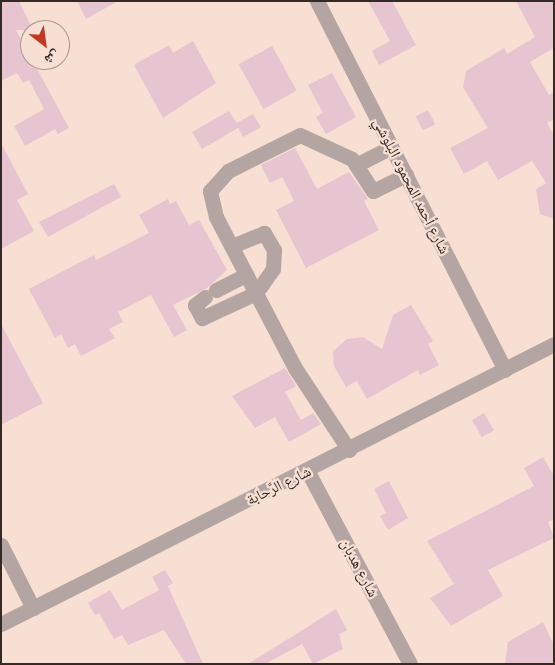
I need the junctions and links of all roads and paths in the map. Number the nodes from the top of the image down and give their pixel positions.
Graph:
1 (318, 1) edge
2 (391, 147) junction
3 (356, 165) junction
4 (406, 175) junction
5 (231, 246) junction
6 (246, 274) junction
7 (256, 293) junction
8 (554, 344) edge
9 (504, 370) junction
10 (349, 450) junction
11 (308, 472) junction
12 (1, 545) edge
13 (33, 608) junction
14 (1, 624) edge
15 (410, 664) edge

1 - 2 street, شارع أحمد المحمود البلوشي
2 - 3 street
2 - 4 street, شارع أحمد المحمود البلوشي
3 - 4 street
3 - 5 street
4 - 9 street, شارع أحمد المحمود البلوشي
5 - 6 street
5 - 7 street
6 - 7 street
6 - 7 street
7 - 10 street
8 - 9 street, شارع الرَّحابة
9 - 10 street, شارع الرَّحابة
10 - 11 street, شارع الرَّحابة
11 - 13 street, شارع الرَّحابة
11 - 15 street, شارع هدبان
12 - 13 street
13 - 14 street, شارع الرَّحابة

